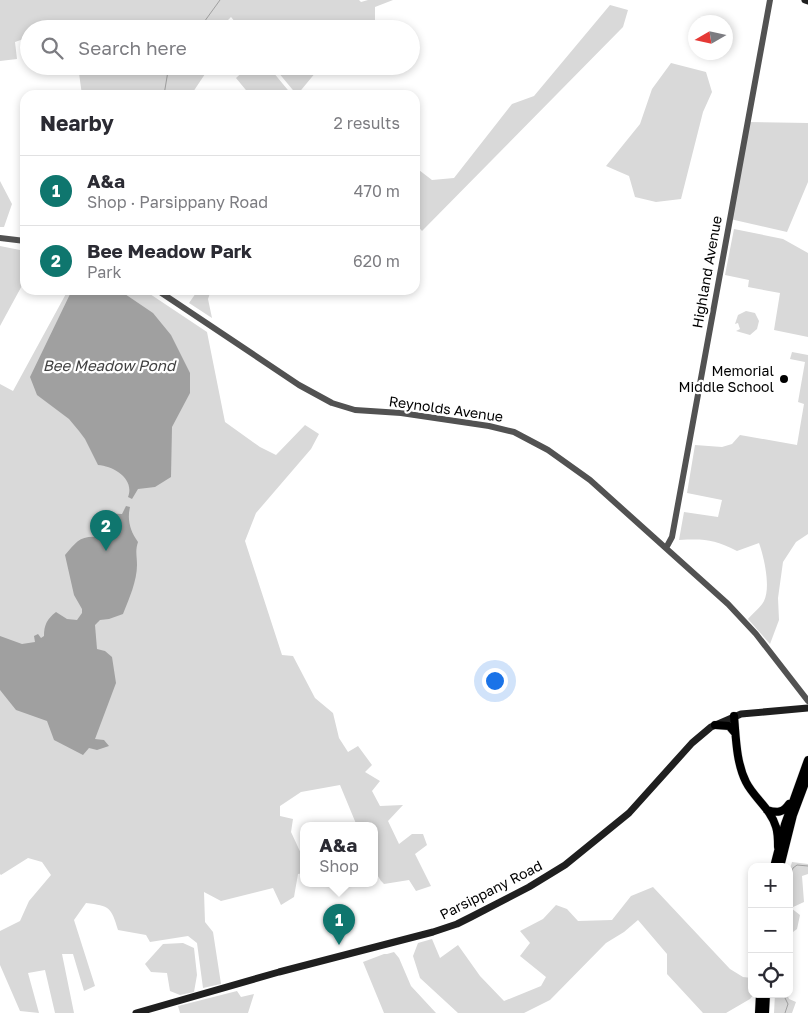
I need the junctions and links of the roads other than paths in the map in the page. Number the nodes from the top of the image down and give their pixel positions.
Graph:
1 (770, 0) edge
2 (0, 238) edge
3 (20, 240) edge
4 (164, 295) edge
5 (666, 548) junction
6 (808, 701) edge
7 (808, 708) edge
8 (734, 716) junction
9 (715, 725) junction
10 (736, 734) junction
11 (808, 760) edge
12 (808, 775) edge
13 (793, 797) junction
14 (767, 810) junction
15 (778, 847) junction
16 (775, 863) edge
17 (781, 863) edge
18 (760, 998) edge
19 (766, 998) edge
20 (136, 1013) edge
21 (759, 1013) edge
22 (765, 1013) edge

1 - 5 street, Highland Avenue
2 - 3 street
4 - 5 street, Reynolds Avenue
5 - 6 street, Reynolds Avenue
7 - 8 main road, Parsippany Road
8 - 9 main road, Parsippany Road
8 - 10 main road
9 - 10 main road
9 - 20 main road, Parsippany Road
10 - 14 main road
11 - 13 main road
12 - 17 main road
13 - 14 main road
13 - 15 main road
14 - 15 main road
15 - 16 main road
18 - 21 main road
19 - 22 main road

